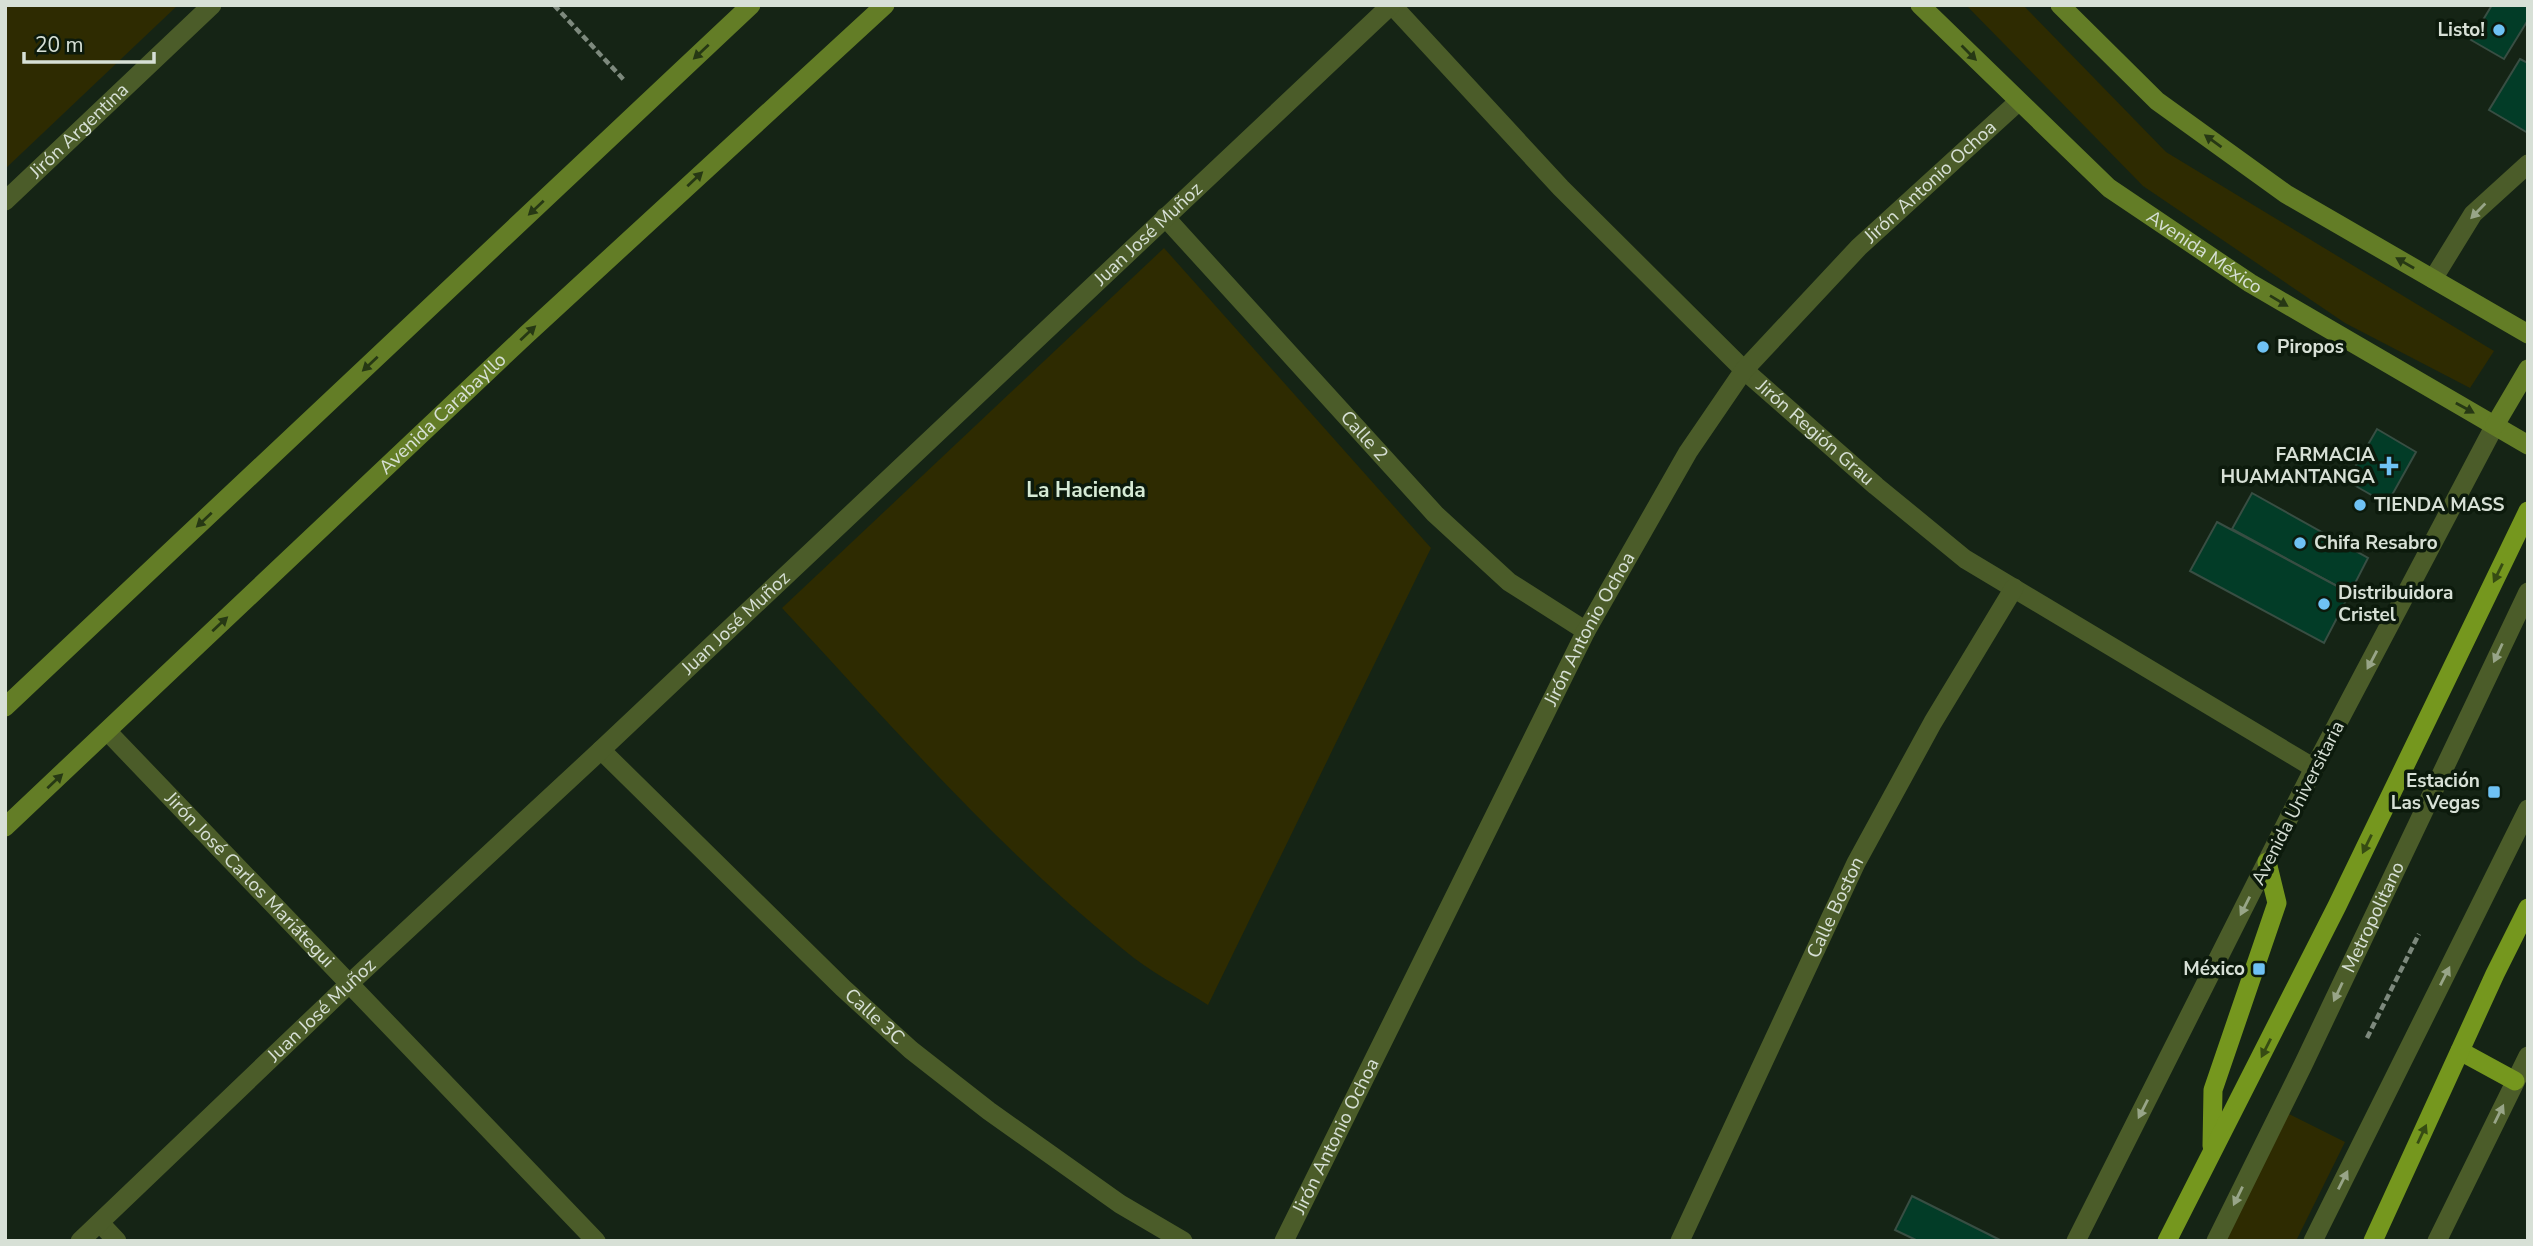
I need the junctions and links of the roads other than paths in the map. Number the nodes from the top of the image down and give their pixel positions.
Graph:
1 (212, 5) edge
2 (751, 5) edge
3 (885, 5) edge
4 (1392, 5) edge
5 (1920, 5) edge
6 (2060, 5) edge
7 (2018, 102) junction
8 (2528, 164) edge
9 (5, 201) edge
10 (1165, 216) junction
11 (2433, 279) junction
12 (2528, 334) edge
13 (2528, 369) edge
14 (1744, 370) junction
15 (2495, 425) junction
16 (2528, 445) edge
17 (2528, 511) edge
18 (2014, 588) junction
19 (2528, 592) edge
20 (1586, 631) junction
21 (5, 707) edge
22 (107, 731) junction
23 (601, 750) junction
24 (2314, 768) junction
25 (2528, 809) edge
26 (5, 827) edge
27 (2267, 862) junction
28 (2528, 908) edge
29 (350, 982) junction
30 (2459, 1051) junction
31 (2528, 1056) edge
32 (2515, 1081) junction
33 (2212, 1152) junction
34 (100, 1223) junction
35 (80, 1241) edge
36 (117, 1241) edge
37 (596, 1241) edge
38 (1183, 1241) edge
39 (1284, 1241) edge
40 (1680, 1241) edge
41 (2076, 1241) edge
42 (2167, 1241) edge
43 (2216, 1241) edge
44 (2312, 1241) edge
45 (2373, 1241) edge
46 (2437, 1241) edge

1 - 9 street, Jirón Argentina
2 -> 21 main road
22 -> 3 main road, Avenida Carabayllo
4 - 10 street, Juan José Muñoz
4 - 14 street, Jirón Región Grau
5 -> 7 main road, Avenida México
11 -> 6 main road
7 - 14 street, Jirón Antonio Ochoa
7 -> 15 main road, Avenida México
8 -> 11 street
10 - 20 street, Calle 2
10 - 23 street, Juan José Muñoz
11 - 12 main road
13 - 15 main road, Avenida Universitaria
14 - 18 street, Jirón Región Grau
14 - 20 street, Jirón Antonio Ochoa
15 - 16 main road, Avenida México
15 -> 24 street, Avenida Universitaria
17 -> 33 main road
18 - 24 street, Jirón Región Grau
18 - 40 street, Calle Boston
19 -> 43 street, Metropolitano
20 - 39 street, Jirón Antonio Ochoa
26 -> 22 main road, Avenida Carabayllo
22 - 29 street, Jirón José Carlos Mariátegui
23 - 29 street, Juan José Muñoz
23 - 38 street, Calle 3C
24 - 27 street, Avenida Universitaria
44 -> 25 street
27 - 33 main road
27 -> 41 street, Avenida Universitaria
28 - 30 main road
29 - 34 street, Juan José Muñoz
29 - 37 street, Jirón José Carlos Mariátegui
30 - 32 main road
45 -> 30 main road
31 - 32 street
46 -> 32 street
33 - 42 main road
34 - 35 street, Juan José Muñoz
34 - 36 street

